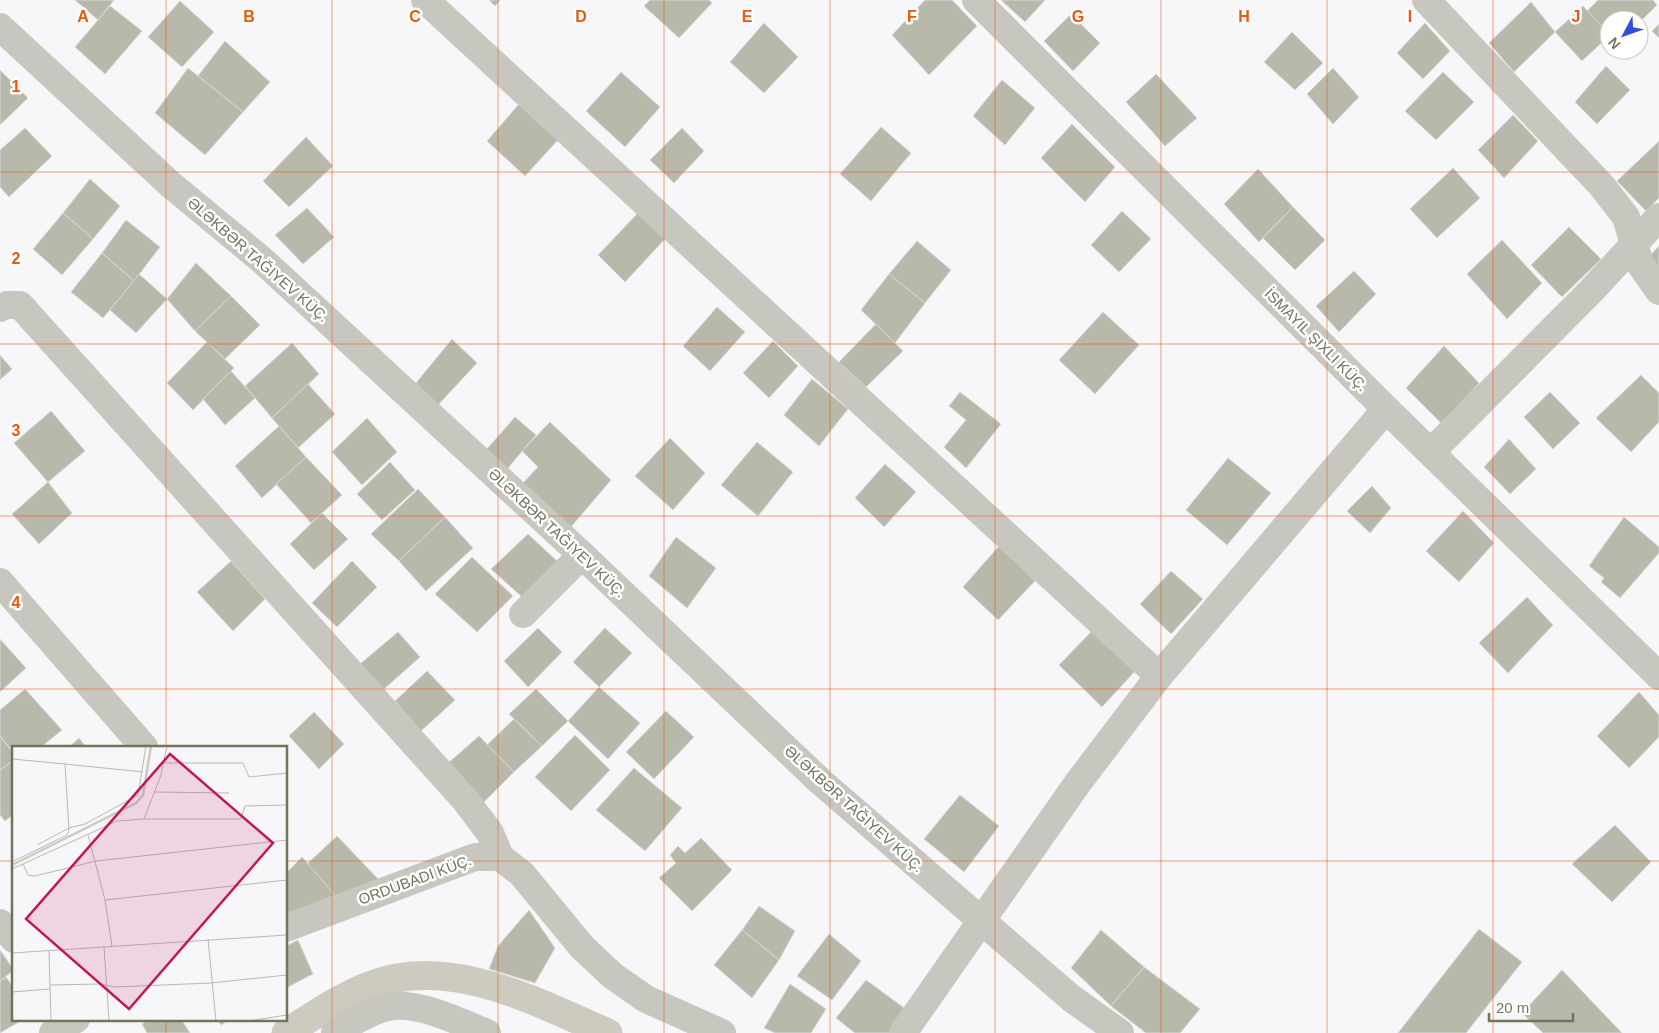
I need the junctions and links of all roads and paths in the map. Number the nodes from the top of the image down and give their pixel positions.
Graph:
1 (425, 0) edge
2 (976, 0) edge
3 (1426, 0) edge
4 (0, 27) edge
5 (1659, 217) edge
6 (1634, 242) junction
7 (1659, 291) edge
8 (0, 308) edge
9 (1386, 409) junction
10 (1431, 452) junction
11 (582, 555) junction
12 (0, 582) edge
13 (524, 614) dead end
14 (1159, 676) junction
15 (1659, 676) edge
16 (143, 746) edge
17 (500, 857) junction
18 (981, 921) junction
19 (0, 923) edge
20 (288, 927) edge
21 (12, 937) edge
22 (74, 1020) edge
23 (53, 1033) edge
24 (335, 1033) edge
25 (487, 1033) edge
26 (722, 1033) edge
27 (903, 1033) edge
28 (1120, 1033) edge

1 - 14 street
2 - 9 street
3 - 6 street
4 - 11 street
5 - 6 street
6 - 7 street
6 - 10 street
8 - 17 street
9 - 10 street
9 - 14 street
10 - 15 street
11 - 13 street
11 - 18 street
12 - 16 street
14 - 18 street
17 - 20 street, ORDUBADI KÜÇ.
17 - 26 street
18 - 27 street
18 - 28 street
19 - 21 street
22 - 23 street
24 - 25 street

